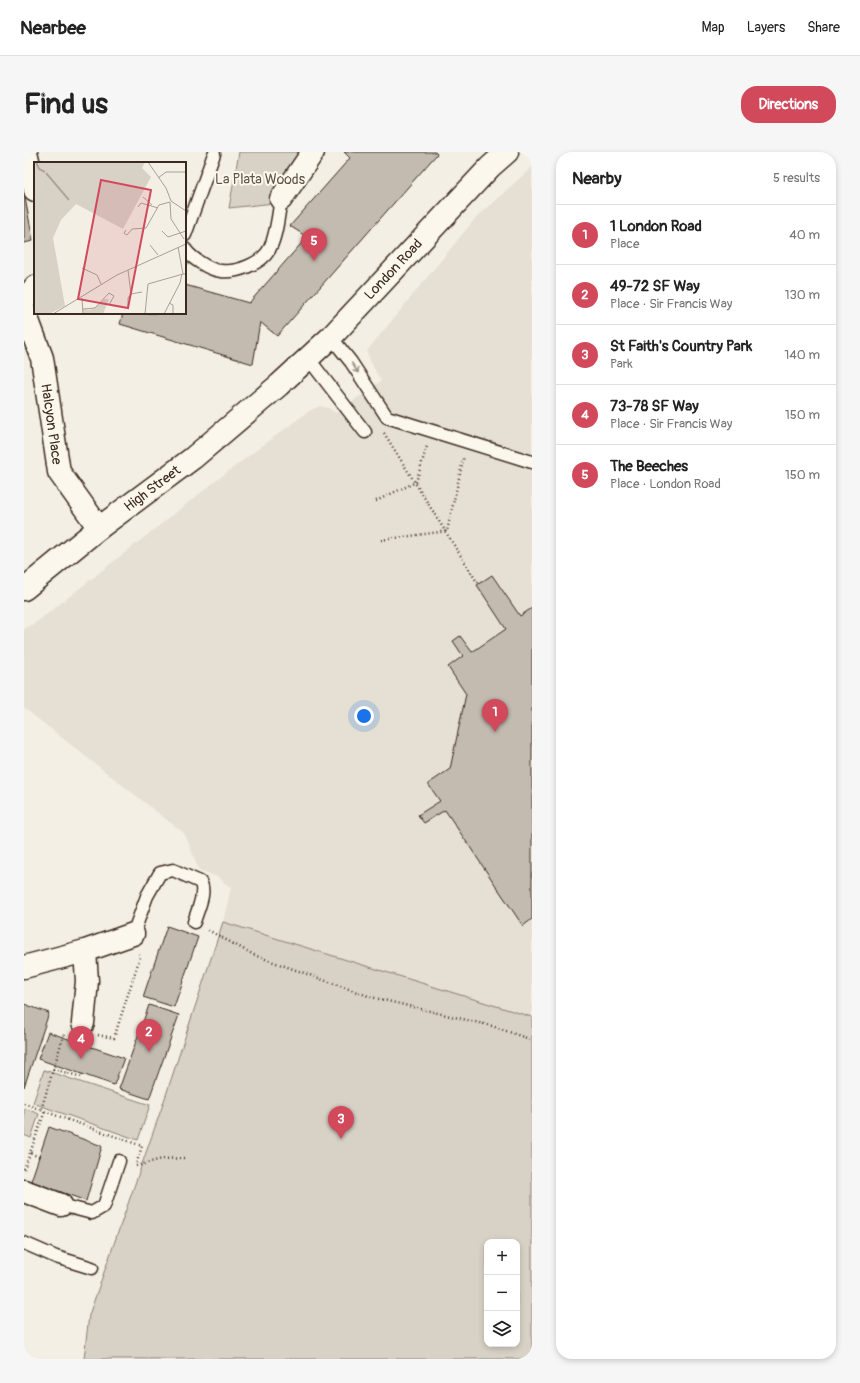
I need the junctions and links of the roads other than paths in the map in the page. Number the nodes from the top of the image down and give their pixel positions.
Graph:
1 (26, 152) edge
2 (313, 152) edge
3 (507, 152) edge
4 (214, 154) dead end
5 (489, 160) edge
6 (34, 186) edge
7 (281, 199) joint
8 (186, 232) edge
9 (186, 250) edge
10 (34, 288) edge
11 (24, 301) edge
12 (24, 310) edge
13 (331, 337) junction
14 (308, 358) junction
15 (279, 385) joint
16 (365, 432) dead end
17 (532, 462) edge
18 (99, 528) junction
19 (24, 589) edge
20 (194, 922) road end
21 (133, 934) joint
22 (85, 951) junction
23 (24, 967) edge
24 (83, 1023) road end
25 (119, 1161) road end
26 (24, 1191) edge
27 (61, 1205) joint
28 (24, 1243) edge
29 (92, 1268) dead end

1 - 6 main road
2 - 7 main road
3 - 5 main road, London Road
4 - 8 lane
5 - 13 main road, London Road
7 - 9 lane
10 - 11 main road
12 - 18 main road, Halcyon Place
13 - 14 main road, London Road
13 -> 17 lane
14 - 15 main road, London Road
14 - 16 lane
15 - 18 main road, High Street
18 - 19 main road, High Street
20 - 21 lane
21 - 22 main road
22 - 23 main road
22 - 24 main road
25 - 27 lane
26 - 27 main road
28 - 29 lane

